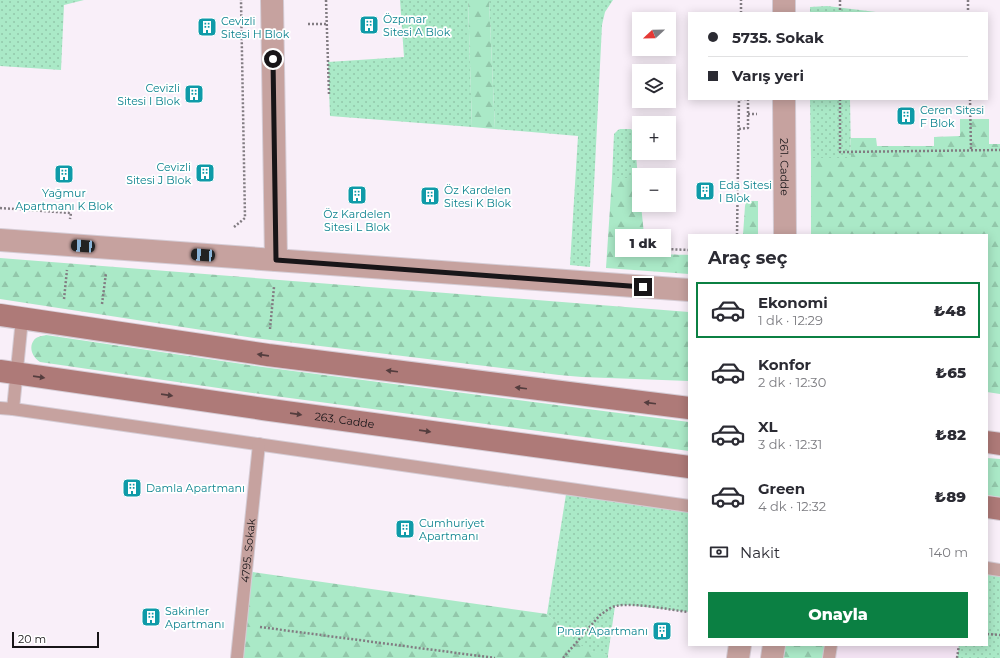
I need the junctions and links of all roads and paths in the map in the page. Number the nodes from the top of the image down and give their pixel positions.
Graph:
1 (241, 0) edge
2 (272, 0) edge
3 (326, 0) edge
4 (741, 0) edge
5 (784, 0) edge
6 (840, 0) edge
7 (968, 0) edge
8 (741, 12) edge
9 (784, 12) edge
10 (840, 12) edge
11 (968, 12) edge
12 (308, 24) dead end
13 (326, 24) junction
14 (329, 94) dead end
15 (740, 100) edge
16 (748, 100) edge
17 (784, 100) edge
18 (840, 100) edge
19 (970, 100) edge
20 (748, 114) junction
21 (757, 114) dead end
22 (739, 129) junction
23 (971, 150) junction
24 (1000, 150) edge
25 (0, 208) edge
26 (70, 220) dead end
27 (234, 227) dead end
28 (737, 234) edge
29 (785, 234) edge
30 (0, 240) edge
31 (652, 245) dead end
32 (70, 246) junction
33 (108, 248) junction
34 (688, 250) edge
35 (276, 260) junction
36 (688, 290) edge
37 (102, 308) dead end
38 (0, 315) edge
39 (22, 319) junction
40 (61, 324) junction
41 (8, 372) edge
42 (0, 408) edge
43 (688, 408) edge
44 (13, 409) junction
45 (988, 442) edge
46 (259, 444) junction
47 (1000, 444) edge
48 (688, 467) edge
49 (688, 506) edge
50 (988, 507) edge
51 (1000, 509) edge
52 (988, 568) edge
53 (1000, 570) edge
54 (688, 612) edge
55 (240, 624) junction
56 (988, 634) edge
57 (1000, 635) edge
58 (740, 646) edge
59 (774, 646) edge
60 (831, 646) edge
61 (959, 646) edge
62 (237, 658) edge
63 (495, 658) edge
64 (563, 658) edge
65 (738, 658) edge
66 (772, 658) edge
67 (829, 658) edge
68 (957, 658) edge

1 - 27 path
2 - 35 street
3 - 13 path
4 - 8 path
5 - 9 street
6 - 10 path
7 - 11 path
12 - 13 path
13 - 14 path
15 - 22 path
16 - 20 path
17 - 29 street, 261. Cadde
18 - 23 path
19 - 23 path
20 - 21 path
20 - 22 path
22 - 28 path
23 - 24 path
25 - 26 path
30 - 32 street
31 - 34 path
32 - 33 street
32 - 40 path
33 - 35 street
33 - 37 path
35 - 36 street
38 - 39 main road
39 - 40 main road
39 - 41 lane
43 -> 40 main road
41 - 44 lane
41 -> 48 main road, 263. Cadde
42 - 44 lane
44 - 46 lane
45 - 47 main road
46 - 49 lane
46 - 55 lane, 4795. Sokak
50 - 51 main road
52 - 53 lane
54 - 64 path
55 - 62 lane, 4795. Sokak
55 - 63 path
56 - 57 path
58 - 65 street
59 - 66 street
60 - 67 lane
61 - 68 path

